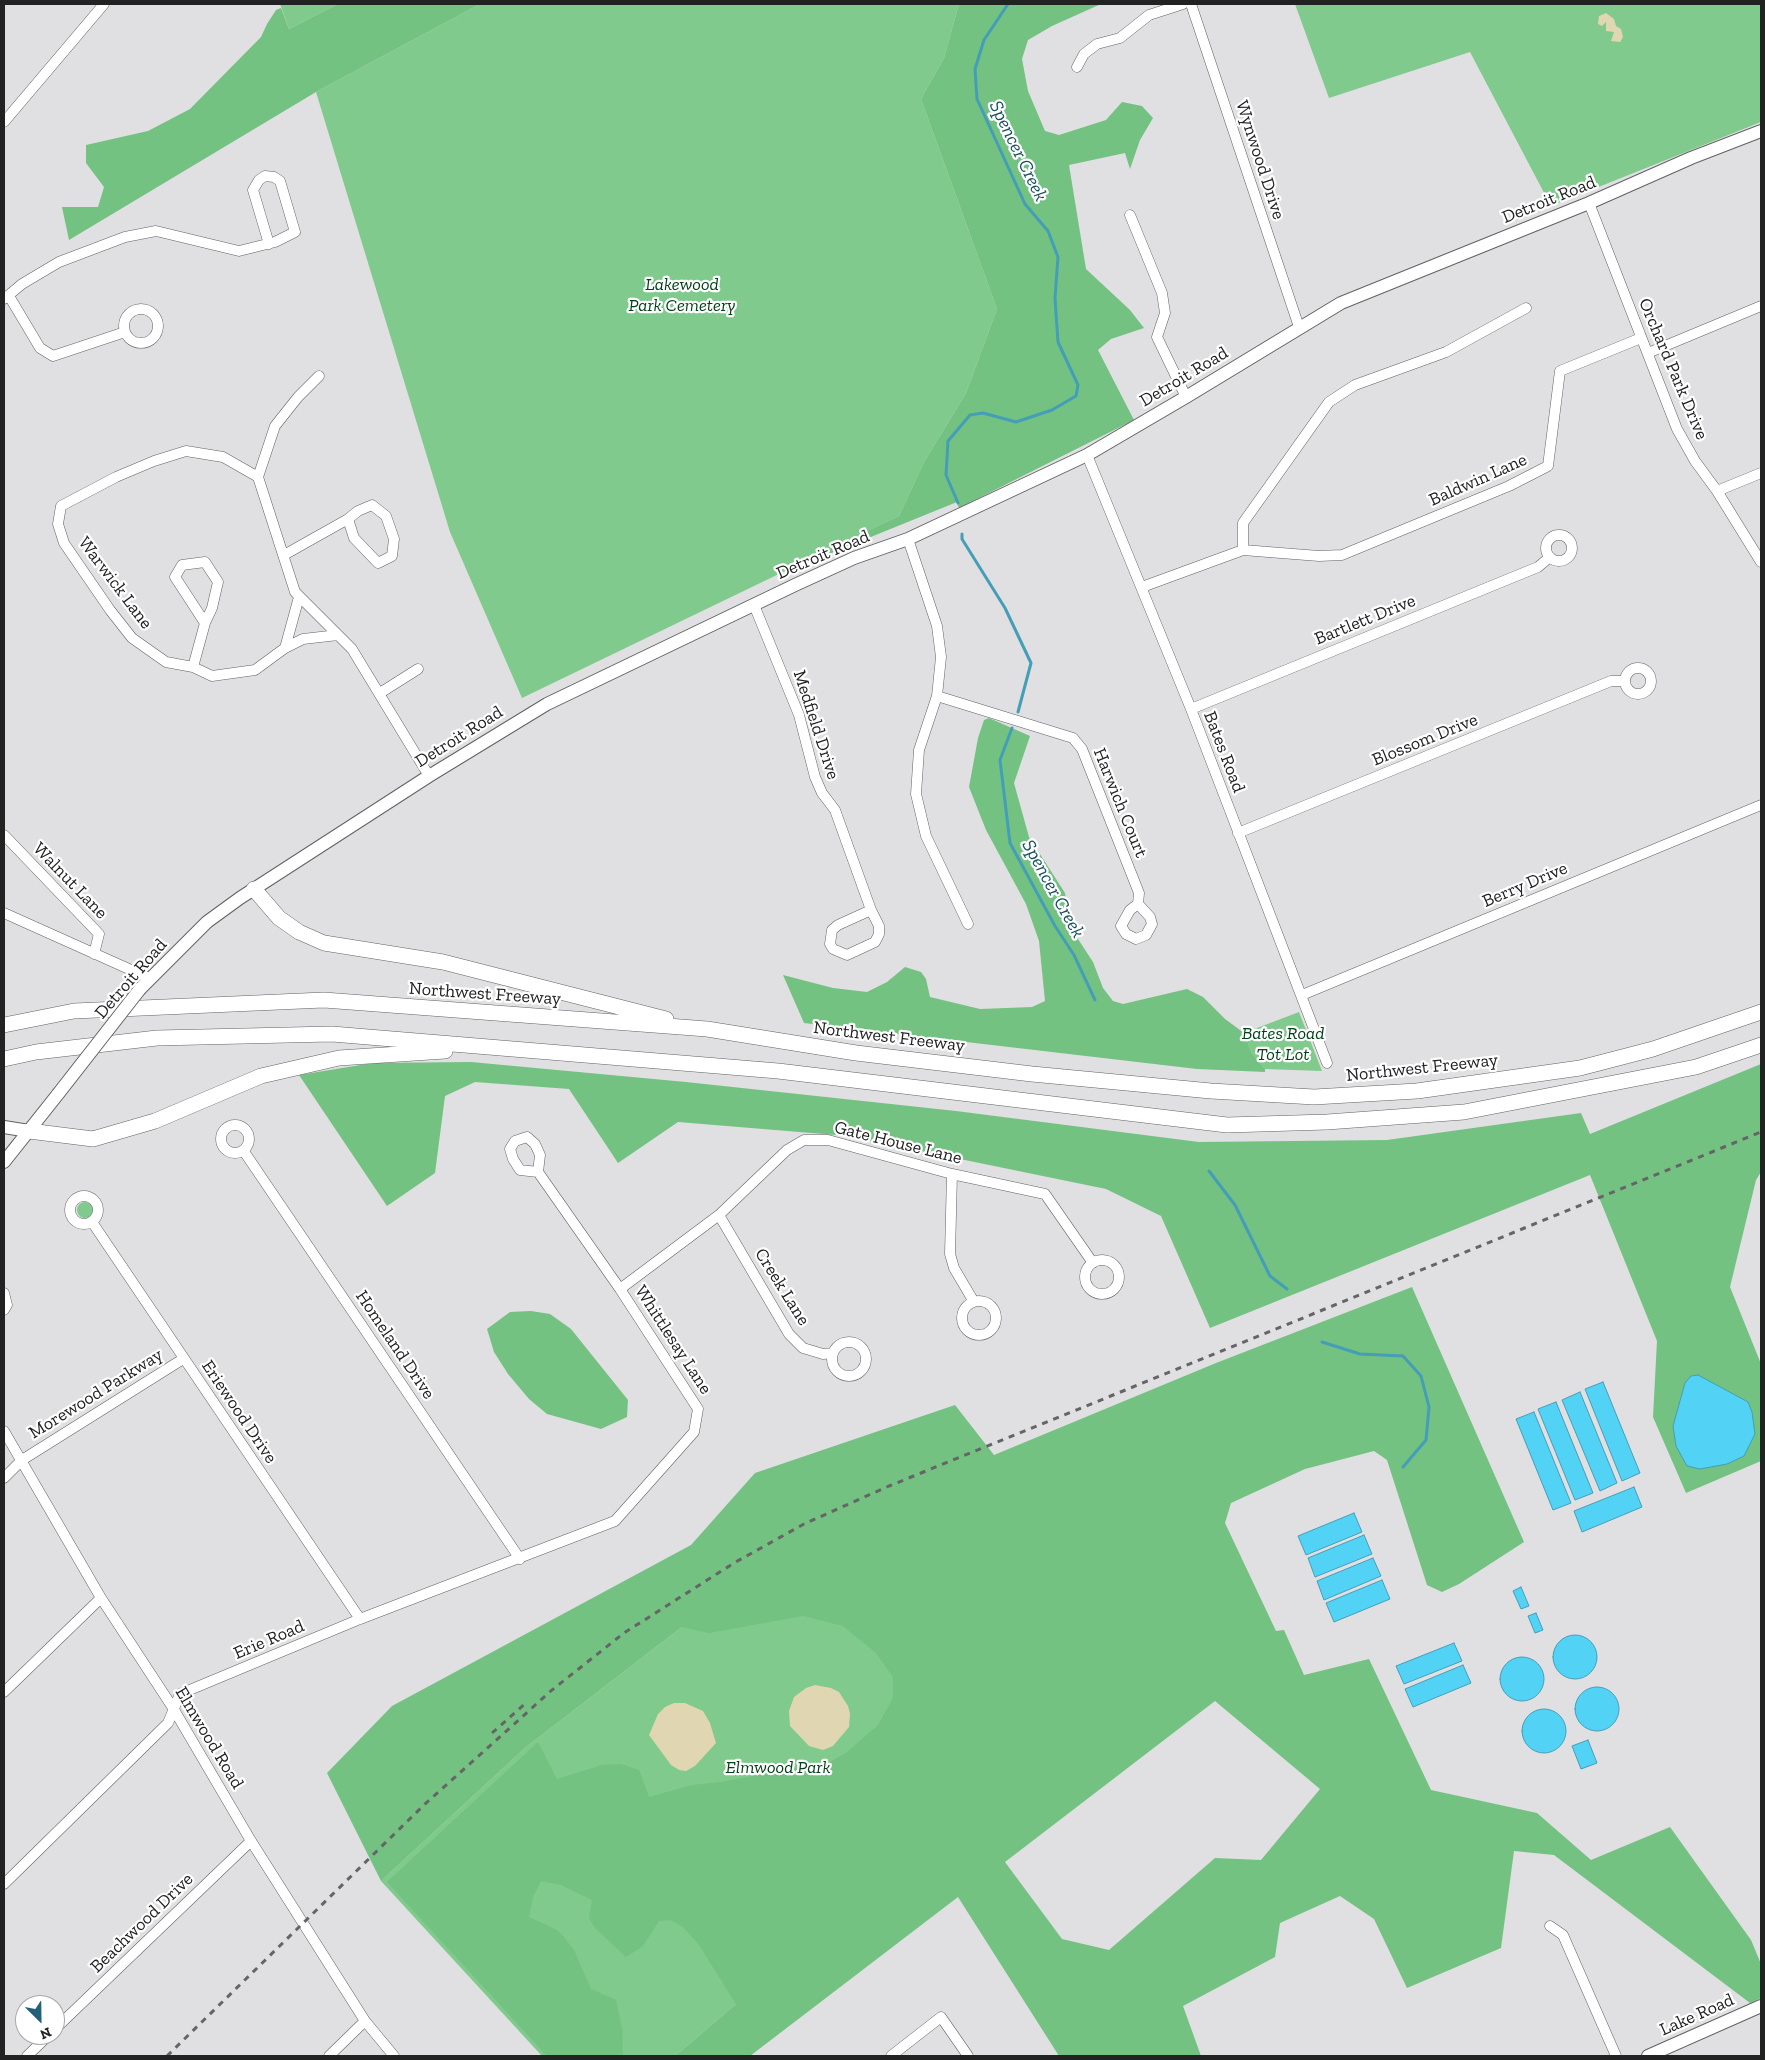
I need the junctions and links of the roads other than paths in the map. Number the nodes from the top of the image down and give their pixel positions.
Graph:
1 (104, 4) edge
2 (1183, 4) edge
3 (1191, 4) edge
4 (1077, 67) dead end
5 (4, 122) edge
6 (1761, 131) edge
7 (1589, 203) junction
8 (1130, 215) dead end
9 (269, 244) junction
10 (6, 297) edge
11 (1761, 306) edge
12 (1526, 308) dead end
13 (1298, 327) junction
14 (125, 332) dead end
15 (1641, 338) junction
16 (1648, 354) junction
17 (319, 376) dead end
18 (1186, 397) junction
19 (1087, 454) junction
20 (1761, 473) edge
21 (258, 477) junction
22 (1717, 491) junction
23 (348, 519) junction
24 (908, 539) junction
25 (1243, 550) junction
26 (284, 555) junction
27 (1550, 557) dead end
28 (1761, 562) edge
29 (1142, 587) junction
30 (300, 597) junction
31 (754, 605) junction
32 (205, 623) junction
33 (338, 634) junction
34 (285, 648) junction
35 (193, 667) junction
36 (418, 669) dead end
37 (1625, 681) dead end
38 (380, 693) junction
39 (937, 696) junction
40 (1190, 709) junction
41 (429, 776) junction
42 (1761, 805) edge
43 (1238, 834) junction
44 (4, 835) edge
45 (254, 889) junction
46 (1138, 904) dead end
47 (871, 910) junction
48 (4, 913) edge
49 (968, 924) dead end
50 (94, 954) junction
51 (149, 978) junction
52 (1302, 995) junction
53 (1761, 1012) edge
54 (4, 1025) edge
55 (707, 1029) junction
56 (1761, 1045) edge
57 (494, 1047) junction
58 (4, 1059) edge
59 (1327, 1064) dead end
60 (4, 1127) edge
61 (29, 1131) junction
62 (243, 1150) dead end
63 (4, 1162) edge
64 (538, 1172) dead end
65 (952, 1174) junction
66 (719, 1216) junction
67 (92, 1222) dead end
68 (1093, 1263) dead end
69 (620, 1289) junction
70 (4, 1293) edge
71 (974, 1302) dead end
72 (4, 1310) edge
73 (833, 1353) dead end
74 (183, 1359) junction
75 (4, 1431) edge
76 (22, 1460) junction
77 (4, 1478) edge
78 (615, 1522) joint
79 (520, 1558) junction
80 (102, 1598) junction
81 (360, 1620) junction
82 (4, 1692) edge
83 (173, 1708) junction
84 (251, 1841) junction
85 (4, 1884) edge
86 (1550, 1926) dead end
87 (1761, 2006) edge
88 (65, 2019) edge
89 (366, 2021) junction
90 (39, 2045) edge
91 (27, 2056) edge
92 (329, 2056) edge
93 (394, 2056) edge
94 (891, 2056) edge
95 (968, 2056) edge
96 (1616, 2056) edge
97 (1648, 2056) edge

1 - 5 street
2 - 4 street
3 - 13 street, Wynwood Drive
6 - 7 main road, Detroit Road
7 - 13 main road, Detroit Road
7 - 15 street, Orchard Park Drive
8 - 18 street
9 - 9 street
9 - 10 street
10 - 14 street
11 - 16 street
12 - 25 street
13 - 18 main road, Detroit Road
15 - 16 street, Orchard Park Drive
15 - 25 street, Baldwin Lane
16 - 22 street, Orchard Park Drive
17 - 21 street
18 - 19 main road, Detroit Road
19 - 24 main road, Detroit Road
19 - 29 street, Bates Road
20 - 22 street
21 - 26 street
21 - 35 street, Warwick Lane
22 - 28 street, Orchard Park Drive
23 - 23 street
23 - 26 street
24 - 31 main road, Detroit Road
24 - 39 street
25 - 29 street, Baldwin Lane
26 - 30 street
27 - 40 street, Bartlett Drive
29 - 40 street, Bates Road
30 - 33 street
30 - 34 street
31 - 41 main road, Detroit Road
31 - 47 street, Medfield Drive
32 - 32 street
32 - 35 street
33 - 34 street, Warwick Lane
33 - 38 street
34 - 35 street, Warwick Lane
36 - 38 street
37 - 43 street, Blossom Drive
38 - 41 street
39 - 46 street, Harwich Court
39 - 49 street
40 - 43 street, Bates Road
41 - 45 main road, Detroit Road
42 - 52 street, Berry Drive
43 - 52 street, Bates Road
44 - 50 street, Walnut Lane
45 - 51 main road, Detroit Road
45 - 55 highway
47 - 47 street, Medfield Drive
48 - 50 street
50 - 51 street
51 - 61 main road, Detroit Road, bridge
52 - 59 street, Bates Road
53 - 55 highway, Northwest Freeway
54 - 55 highway, Northwest Freeway
56 - 57 highway
57 - 58 highway
57 - 61 highway
60 - 61 main road
61 - 63 main road, Detroit Road
62 - 79 street, Homeland Drive
64 - 69 street, Whittlesay Lane
65 - 66 street, Gate House Lane
65 - 68 street, Gate House Lane
65 - 71 street
66 - 69 street, Gate House Lane
66 - 73 street, Creek Lane
67 - 74 street, Eriewood Drive
69 - 78 street, Whittlesay Lane
70 - 72 street
74 - 76 street, Morewood Parkway
74 - 81 street, Eriewood Drive
75 - 76 street, Elmwood Road
76 - 77 street, Morewood Parkway
76 - 80 street, Elmwood Road
78 - 79 street, Erie Road
79 - 81 street, Erie Road
80 - 82 street
80 - 83 street, Elmwood Road
81 - 83 street, Erie Road
83 - 84 street, Elmwood Road
83 - 85 street, Erie Road
84 - 88 street, Beachwood Drive
84 - 89 street, Elmwood Road
86 - 96 street
87 - 97 main road, Lake Road
89 - 92 street
89 - 93 street, Elmwood Road
90 - 91 street
94 - 95 street

